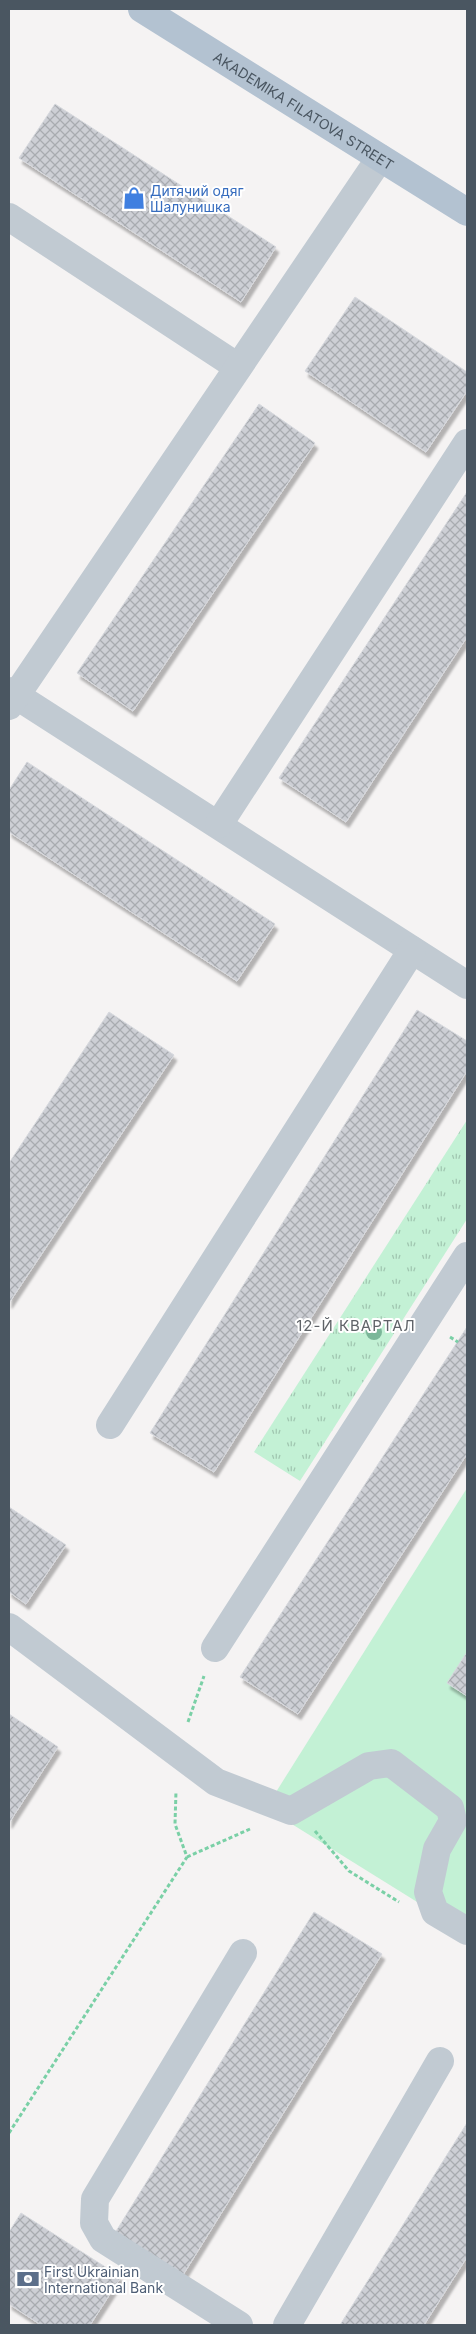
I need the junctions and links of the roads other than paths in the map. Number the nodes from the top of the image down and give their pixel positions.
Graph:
1 (142, 9) edge
2 (380, 158) junction
3 (467, 212) edge
4 (9, 217) edge
5 (238, 367) junction
6 (467, 443) edge
7 (11, 697) edge
8 (219, 824) junction
9 (412, 950) junction
10 (467, 985) edge
11 (467, 1256) edge
12 (110, 1425) dead end
13 (9, 1627) edge
14 (214, 1648) road end
15 (467, 1931) edge
16 (243, 1953) dead end
17 (440, 2061) dead end
18 (240, 2325) edge
19 (287, 2325) edge

1 - 2 main road, AKADEMIKA FILATOVA STREET
2 - 3 main road, AKADEMIKA FILATOVA STREET
2 - 5 lane
4 - 5 lane
5 - 7 lane
6 - 8 lane
7 - 8 lane
8 - 9 lane
9 - 10 lane
9 - 12 lane
11 - 14 lane
13 - 15 lane
16 - 18 lane
17 - 19 lane

